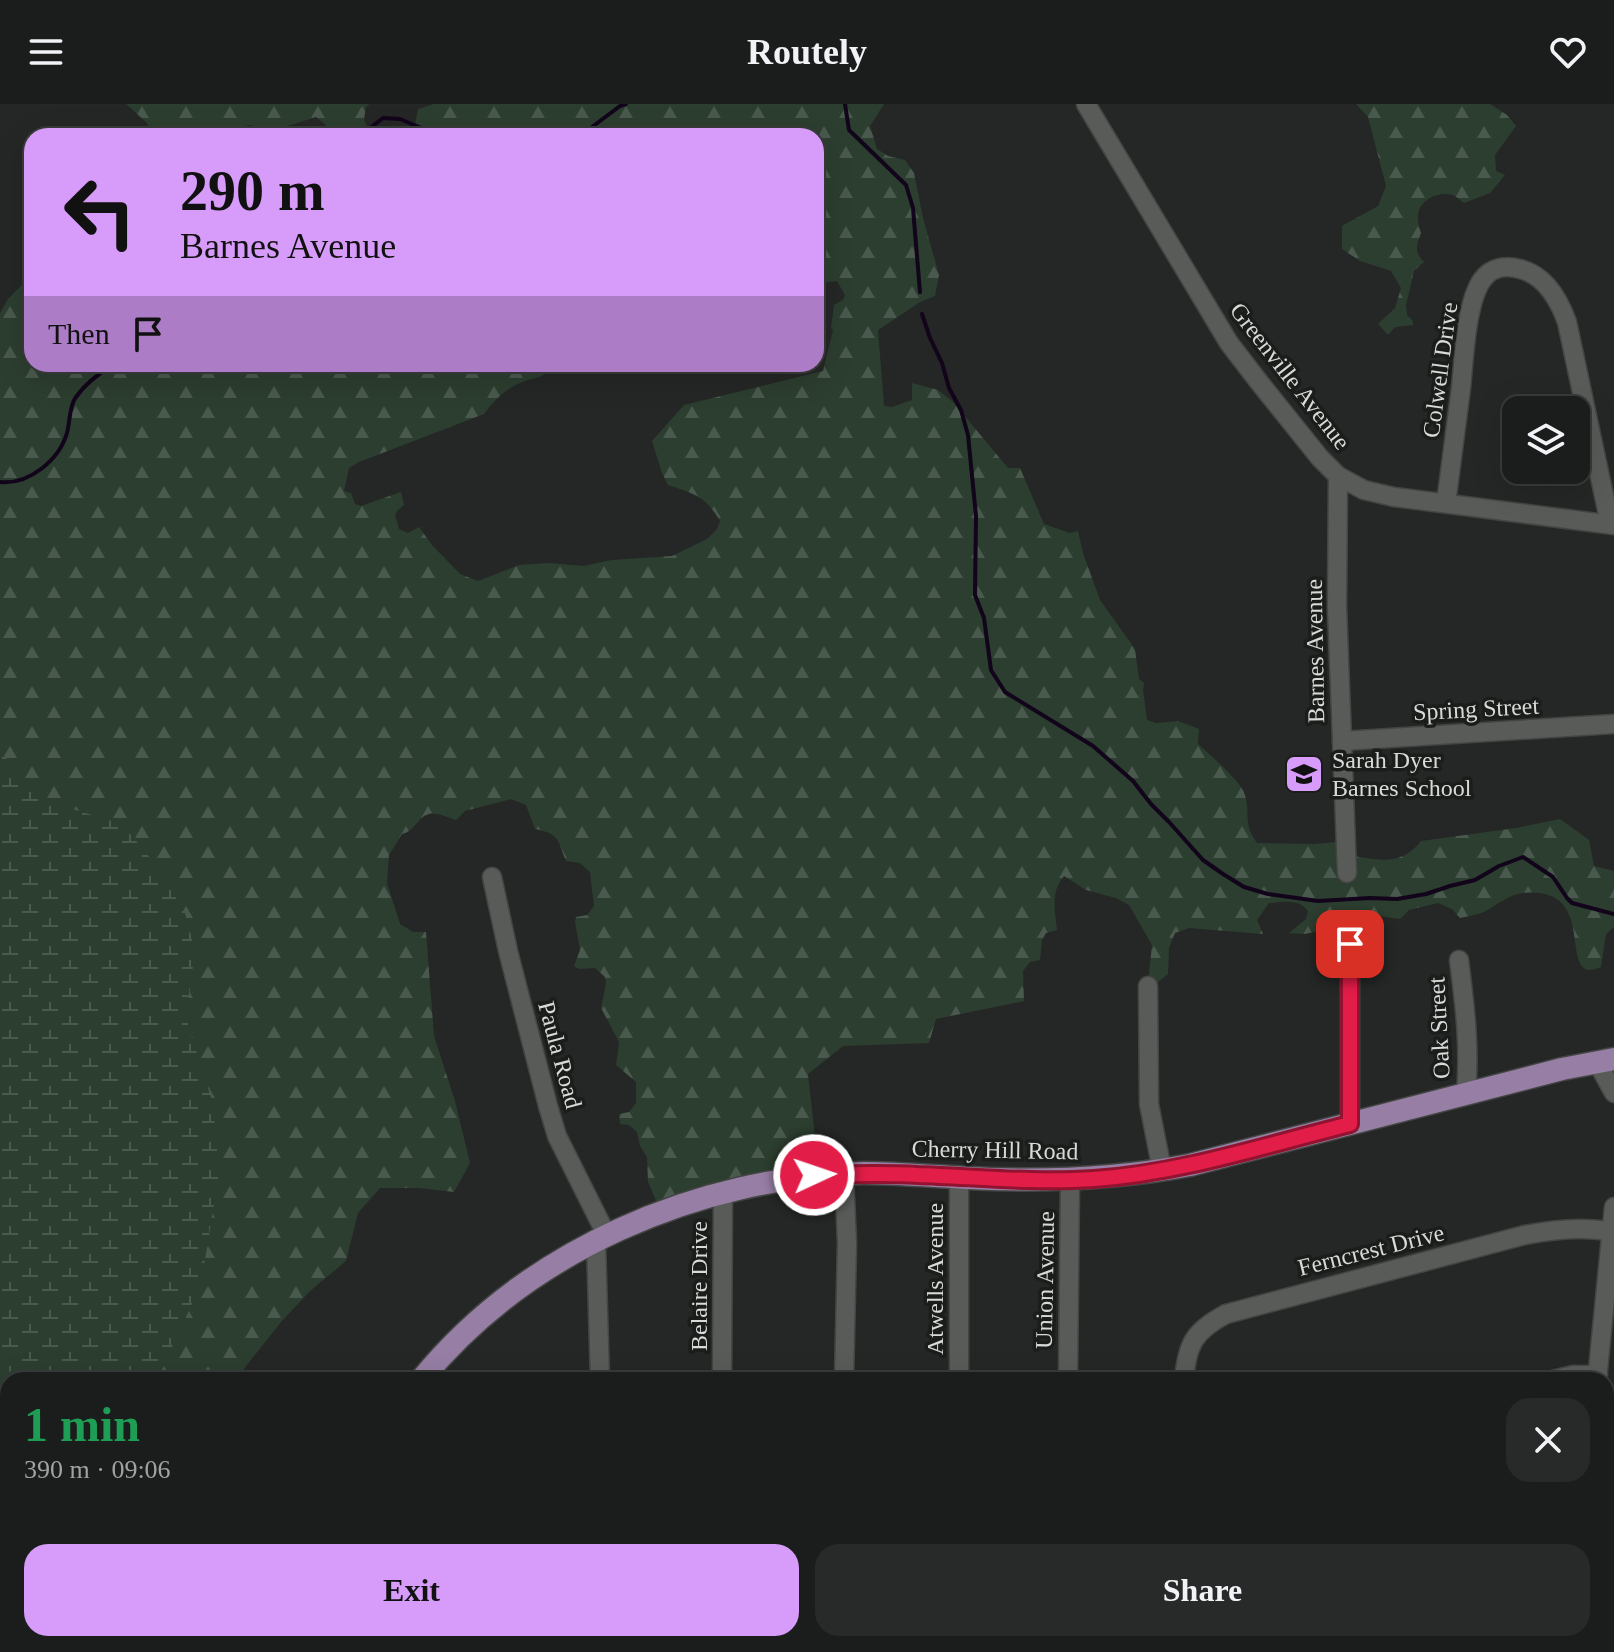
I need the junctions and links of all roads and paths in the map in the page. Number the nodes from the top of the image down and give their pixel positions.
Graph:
1 (1086, 104) edge
2 (1338, 476) junction
3 (1446, 503) junction
4 (1612, 524) edge
5 (1614, 724) edge
6 (1342, 741) junction
7 (1347, 873) dead end
8 (492, 877) dead end
9 (1350, 944) dead end
10 (1459, 960) dead end
11 (1148, 986) dead end
12 (1605, 1060) edge
13 (1614, 1093) edge
14 (1466, 1094) junction
15 (1350, 1124) junction
16 (1162, 1170) junction
17 (844, 1174) junction
18 (959, 1177) junction
19 (1070, 1180) junction
20 (723, 1192) junction
21 (1614, 1207) edge
22 (1613, 1232) edge
23 (602, 1239) junction
24 (428, 1372) edge
25 (600, 1372) edge
26 (722, 1372) edge
27 (844, 1372) edge
28 (959, 1372) edge
29 (1068, 1372) edge
30 (1184, 1372) edge
31 (1598, 1372) edge

1 - 2 street, Greenville Avenue
2 - 3 street, Greenville Avenue
2 - 6 street, Barnes Avenue
3 - 4 street, Greenville Avenue
3 - 4 street, Colwell Drive
5 - 6 street, Spring Street
6 - 7 street, Barnes Avenue
8 - 23 street, Paula Road
9 - 15 street
10 - 14 street, Oak Street
11 - 16 street
12 - 13 street
12 - 14 main road, Cherry Hill Road
14 - 15 main road, Cherry Hill Road
15 - 16 main road, Cherry Hill Road
16 - 19 main road, Cherry Hill Road
17 - 18 main road, Cherry Hill Road
17 - 20 main road, Cherry Hill Road
17 - 27 street
18 - 19 main road, Cherry Hill Road
18 - 28 street, Atwells Avenue
19 - 29 street, Union Avenue
20 - 23 main road, Cherry Hill Road
20 - 26 street, Belaire Drive
21 - 22 street
22 - 30 street, Ferncrest Drive
22 - 31 street
23 - 24 main road, Cherry Hill Road
23 - 25 street

